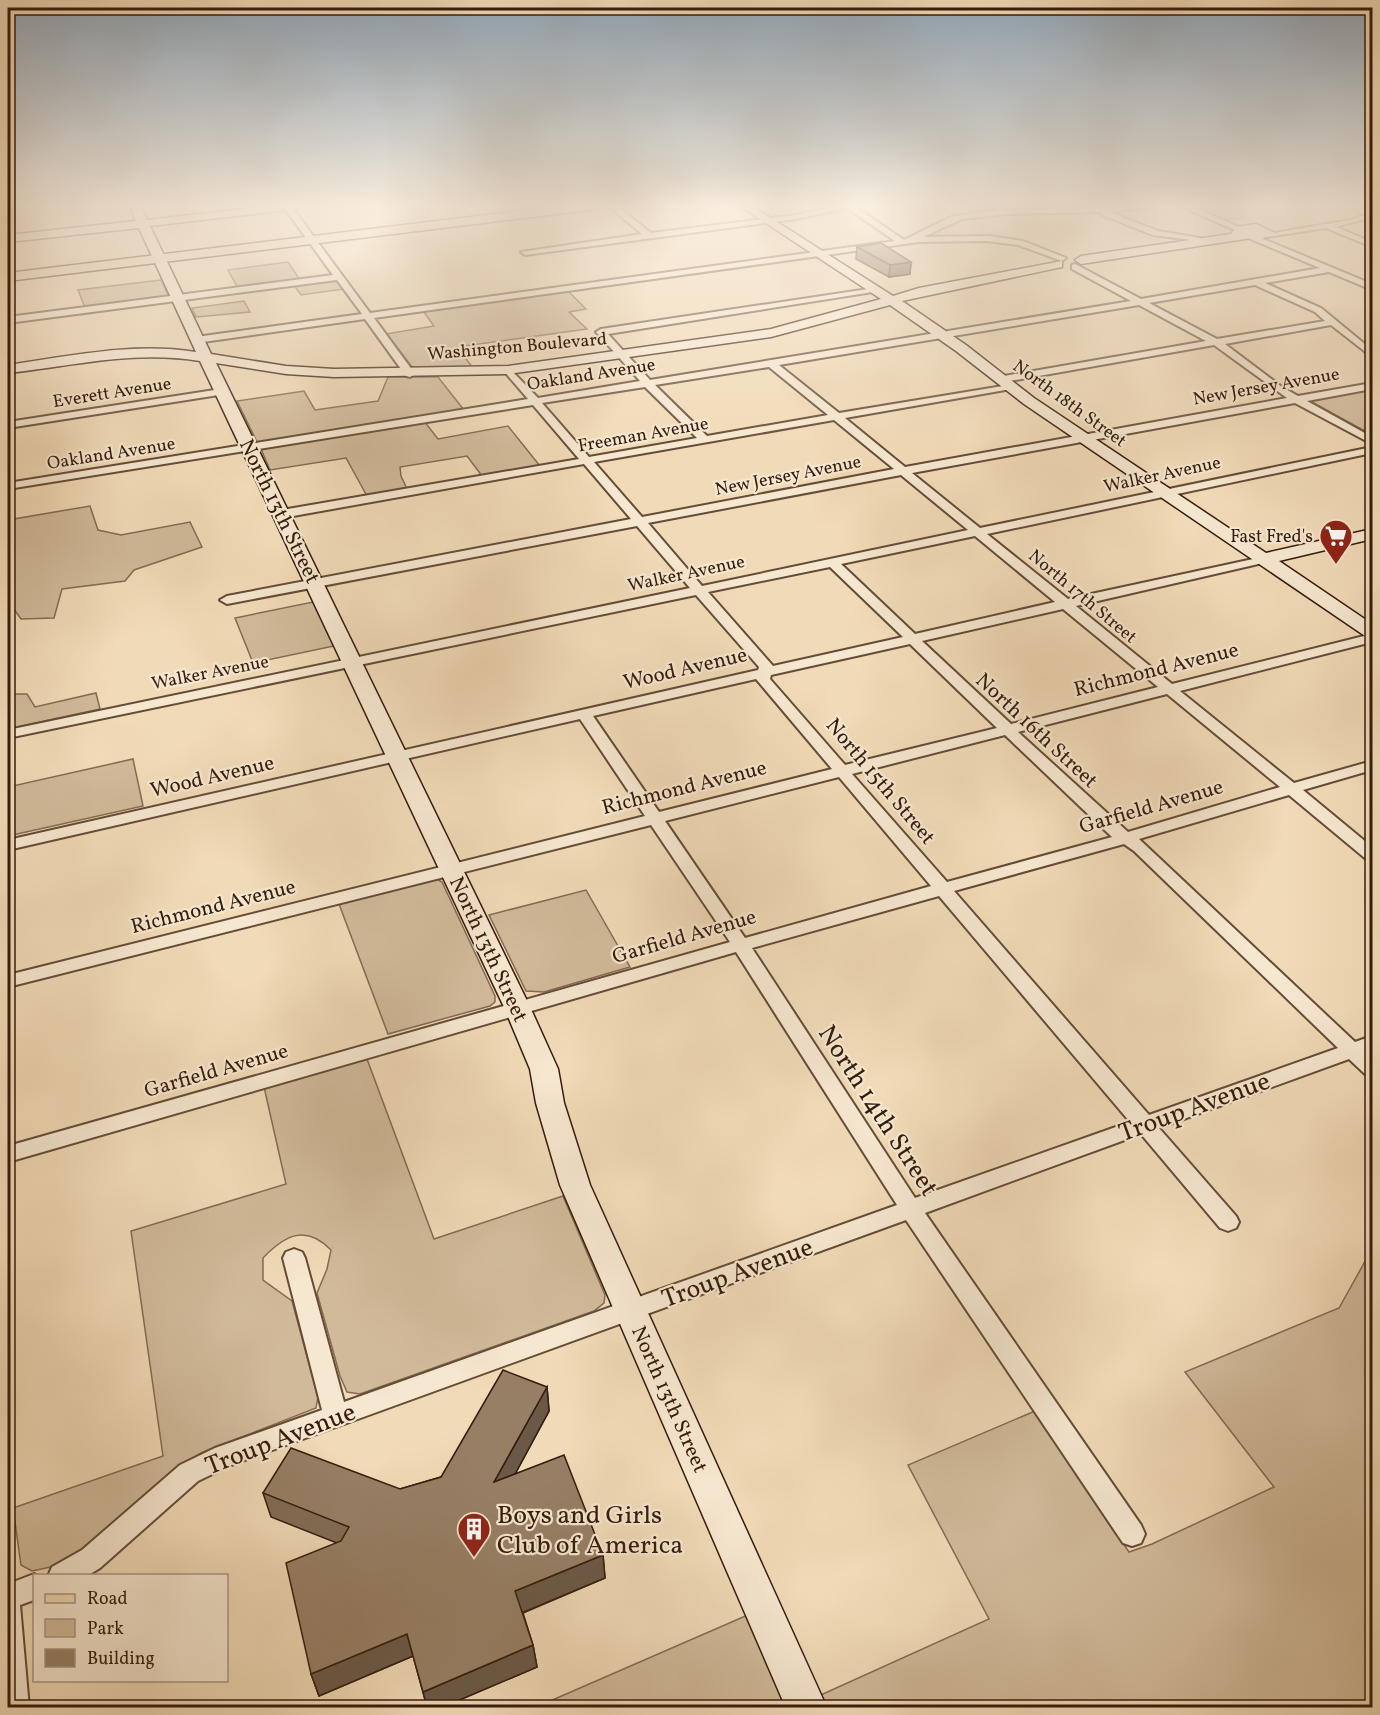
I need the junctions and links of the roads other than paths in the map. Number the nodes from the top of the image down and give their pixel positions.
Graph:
1 (171, 286) edge
2 (268, 286) edge
3 (345, 286) edge
4 (590, 286) edge
5 (867, 286) edge
6 (945, 286) edge
7 (1109, 286) edge
8 (1113, 286) edge
9 (1230, 286) edge
10 (1265, 286) edge
11 (875, 291) junction
12 (1179, 294) junction
13 (176, 298) junction
14 (889, 301) junction
15 (1138, 302) junction
16 (367, 316) junction
17 (8, 320) edge
18 (1333, 322) junction
19 (940, 335) junction
20 (196, 340) junction
21 (1216, 342) junction
22 (165, 351) junction
23 (1372, 354) edge
24 (203, 355) junction
25 (623, 357) junction
26 (771, 363) junction
27 (246, 365) junction
28 (8, 369) edge
29 (508, 370) junction
30 (410, 374) junction
31 (213, 375) junction
32 (1372, 381) edge
33 (646, 382) junction
34 (1007, 382) junction
35 (1372, 386) edge
36 (1356, 388) junction
37 (221, 393) junction
38 (1294, 398) junction
39 (533, 400) junction
40 (837, 417) junction
41 (8, 425) edge
42 (1082, 437) junction
43 (705, 440) junction
44 (1372, 441) edge
45 (250, 447) junction
46 (1372, 450) edge
47 (587, 461) junction
48 (902, 471) junction
49 (8, 486) edge
50 (1166, 493) junction
51 (282, 514) junction
52 (637, 521) junction
53 (979, 533) junction
54 (1372, 534) edge
55 (1263, 559) junction
56 (834, 564) junction
57 (314, 582) junction
58 (699, 590) junction
59 (227, 600) dead end
60 (1065, 604) junction
61 (1372, 632) edge
62 (1372, 638) edge
63 (912, 639) junction
64 (351, 662) junction
65 (765, 674) junction
66 (1167, 689) junction
67 (584, 714) junction
68 (1005, 729) junction
69 (8, 734) edge
70 (396, 756) junction
71 (1372, 765) edge
72 (842, 770) junction
73 (1291, 788) junction
74 (653, 818) junction
75 (1126, 838) junction
76 (8, 845) edge
77 (1372, 855) edge
78 (451, 869) junction
79 (941, 887) junction
80 (740, 944) junction
81 (8, 981) edge
82 (517, 1007) junction
83 (1363, 1046) edge
84 (1372, 1069) edge
85 (1143, 1124) junction
86 (8, 1154) edge
87 (910, 1208) junction
88 (1228, 1222) dead end
89 (294, 1258) dead end
90 (631, 1310) junction
91 (336, 1416) junction
92 (1132, 1534) dead end
93 (64, 1574) edge
94 (33, 1587) edge
95 (8, 1597) edge
96 (8, 1608) edge
97 (15, 1707) edge
98 (807, 1707) edge

1 - 13 street, North 13th Street
2 - 13 street
3 - 16 street
4 - 16 street
5 - 11 street, North 18th Street
6 - 14 street, Washington Boulevard
7 - 15 street
8 - 12 street, Oakland Avenue
9 - 12 street, Oakland Avenue
10 - 18 street
11 - 14 street, North 18th Street
11 - 25 street
12 - 15 street, Oakland Avenue
13 - 17 street
13 - 20 street, North 13th Street
14 - 19 street, North 18th Street
14 - 25 street, Washington Boulevard
15 - 19 street, Oakland Avenue
15 - 21 street
16 - 20 street
16 - 30 street
18 - 21 street, Freeman Avenue
18 - 23 street
19 - 26 street, Oakland Avenue
19 - 34 street, North 18th Street
20 - 22 street
20 - 24 street, North 13th Street
21 - 34 street, Freeman Avenue
21 - 38 street
22 - 24 street, Washington Boulevard
22 - 28 street, Washington Boulevard
24 - 27 street, Washington Boulevard
24 - 31 street, North 13th Street
25 - 29 street, Washington Boulevard
25 - 33 street
26 - 33 street, Oakland Avenue
26 - 40 street, North 17th Street
27 - 30 street, Washington Boulevard
27 - 31 street
29 - 30 street, Washington Boulevard
29 - 39 street, North 15th Street
31 - 37 street, North 13th Street
32 - 36 street, New Jersey Avenue
33 - 39 street, Oakland Avenue
33 - 43 street
34 - 40 street, Freeman Avenue
34 - 42 street, North 18th Street
35 - 36 street, New Jersey Avenue
36 - 38 street, New Jersey Avenue
37 - 41 street, Everett Avenue
37 - 45 street, North 13th Street
38 - 42 street, New Jersey Avenue
38 - 44 street
39 - 45 street, Oakland Avenue
39 - 47 street, North 15th Street
40 - 43 street, Freeman Avenue
40 - 48 street, North 17th Street
42 - 48 street, New Jersey Avenue
42 - 50 street, North 18th Street
43 - 47 street, Freeman Avenue
45 - 49 street, Oakland Avenue
45 - 51 street, North 13th Street
46 - 50 street, Walker Avenue
47 - 51 street, Freeman Avenue
47 - 52 street, North 15th Street
48 - 52 street, New Jersey Avenue
48 - 53 street, North 17th Street
50 - 53 street, Walker Avenue
50 - 55 street, North 18th Street
51 - 57 street, North 13th Street
52 - 57 street, New Jersey Avenue
52 - 58 street, North 15th Street
53 - 56 street, Walker Avenue
53 - 60 street, North 17th Street
54 - 55 street, Wood Avenue
55 - 60 street, Wood Avenue
55 - 61 street, North 18th Street
56 - 58 street, Walker Avenue
56 - 63 street, North 16th Street
57 - 59 street, New Jersey Avenue
57 - 64 street, North 13th Street
58 - 64 street, Walker Avenue
58 - 65 street, North 15th Street
60 - 63 street, Wood Avenue
60 - 66 street, North 17th Street
62 - 66 street, Richmond Avenue
63 - 65 street, Wood Avenue
63 - 68 street, North 16th Street
64 - 69 street, Walker Avenue
64 - 70 street, North 13th Street
65 - 67 street, Wood Avenue
65 - 72 street, North 15th Street
66 - 68 street, Richmond Avenue
66 - 73 street, North 17th Street
67 - 70 street, Wood Avenue
67 - 74 street, North 14th Street
68 - 72 street, Richmond Avenue
68 - 75 street, North 16th Street
70 - 76 street, Wood Avenue
70 - 78 street, North 13th Street
71 - 73 street, Garfield Avenue
72 - 74 street, Richmond Avenue
72 - 79 street, North 15th Street
73 - 75 street, Garfield Avenue
73 - 77 street, North 17th Street
74 - 78 street, Richmond Avenue
74 - 80 street, North 14th Street
75 - 79 street, Garfield Avenue
75 - 83 street, North 16th Street
78 - 81 street, Richmond Avenue
78 - 82 street, North 13th Street
79 - 80 street, Garfield Avenue
79 - 85 street, North 15th Street
80 - 82 street, Garfield Avenue
80 - 87 street, North 14th Street
82 - 86 street, Garfield Avenue
82 - 90 street, North 13th Street
83 - 84 street, North 16th Street
83 - 85 street, Troup Avenue
85 - 87 street, Troup Avenue
85 - 88 street, North 15th Street
87 - 90 street, Troup Avenue
87 - 92 street, North 14th Street
89 - 91 street
90 - 91 street, Troup Avenue
90 - 98 street, North 13th Street
91 - 93 street, Troup Avenue
94 - 95 street
96 - 97 street

